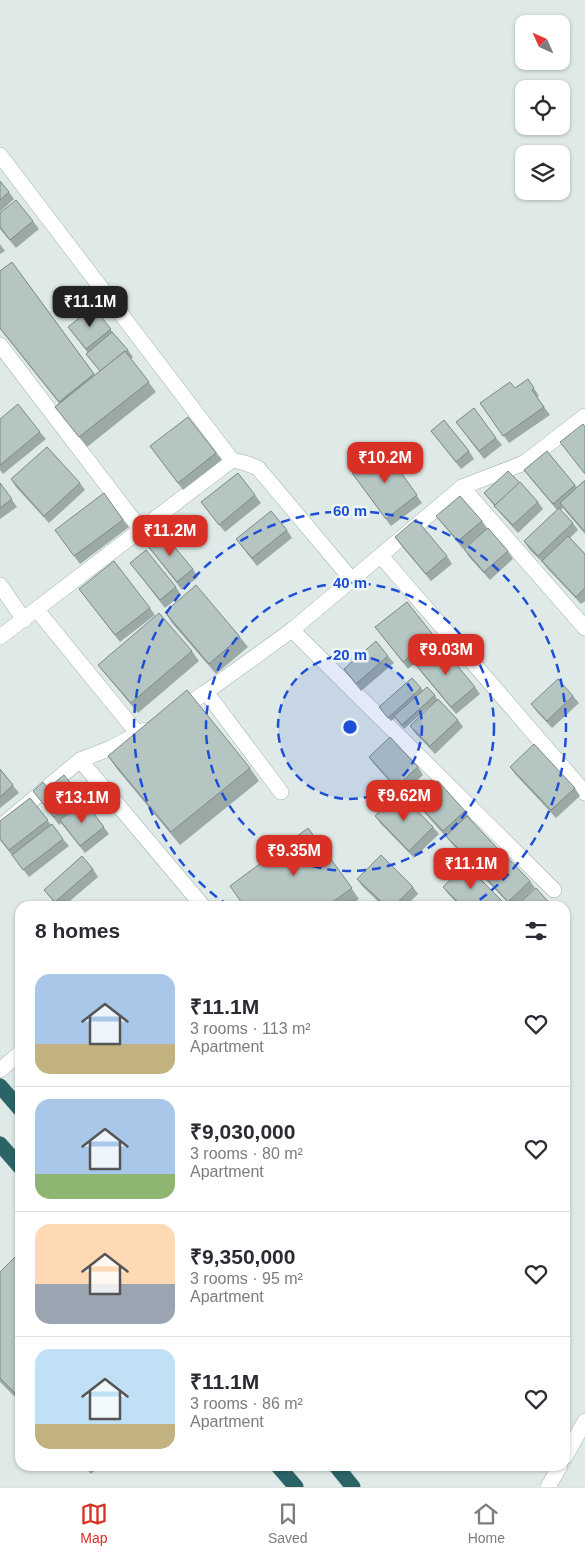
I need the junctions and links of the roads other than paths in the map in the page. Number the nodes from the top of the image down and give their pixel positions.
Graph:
1 (0, 155) edge
2 (0, 345) edge
3 (585, 416) edge
4 (232, 460) junction
5 (462, 488) junction
6 (141, 530) junction
7 (381, 556) junction
8 (352, 580) junction
9 (0, 586) edge
10 (37, 610) junction
11 (24, 620) junction
12 (585, 628) edge
13 (292, 630) junction
14 (0, 637) edge
15 (206, 692) junction
16 (138, 734) junction
17 (80, 760) junction
18 (281, 792) dead end
19 (585, 793) edge
20 (0, 827) edge
21 (554, 890) dead end
22 (199, 901) edge
23 (15, 1057) edge
24 (0, 1070) edge
25 (0, 1086) edge
26 (15, 1103) edge
27 (0, 1144) edge
28 (15, 1161) edge
29 (585, 1422) edge
30 (570, 1448) edge
31 (282, 1471) edge
32 (340, 1471) edge
33 (557, 1471) edge
34 (296, 1487) edge
35 (353, 1487) edge
36 (548, 1487) edge

1 - 4 street
2 - 6 street
3 - 5 street
4 - 6 street
4 - 8 street
5 - 7 street
5 - 12 street
6 - 10 street
7 - 8 street
7 - 19 street
8 - 13 street
9 - 11 street
10 - 11 street
10 - 16 street
11 - 14 street
13 - 15 street
13 - 21 street
15 - 16 street
15 - 18 street
16 - 17 street
17 - 20 street
17 - 22 street
23 - 24 street
25 - 26 highway
27 - 28 highway
29 - 30 street
31 - 34 highway
32 - 35 highway
33 - 36 street

